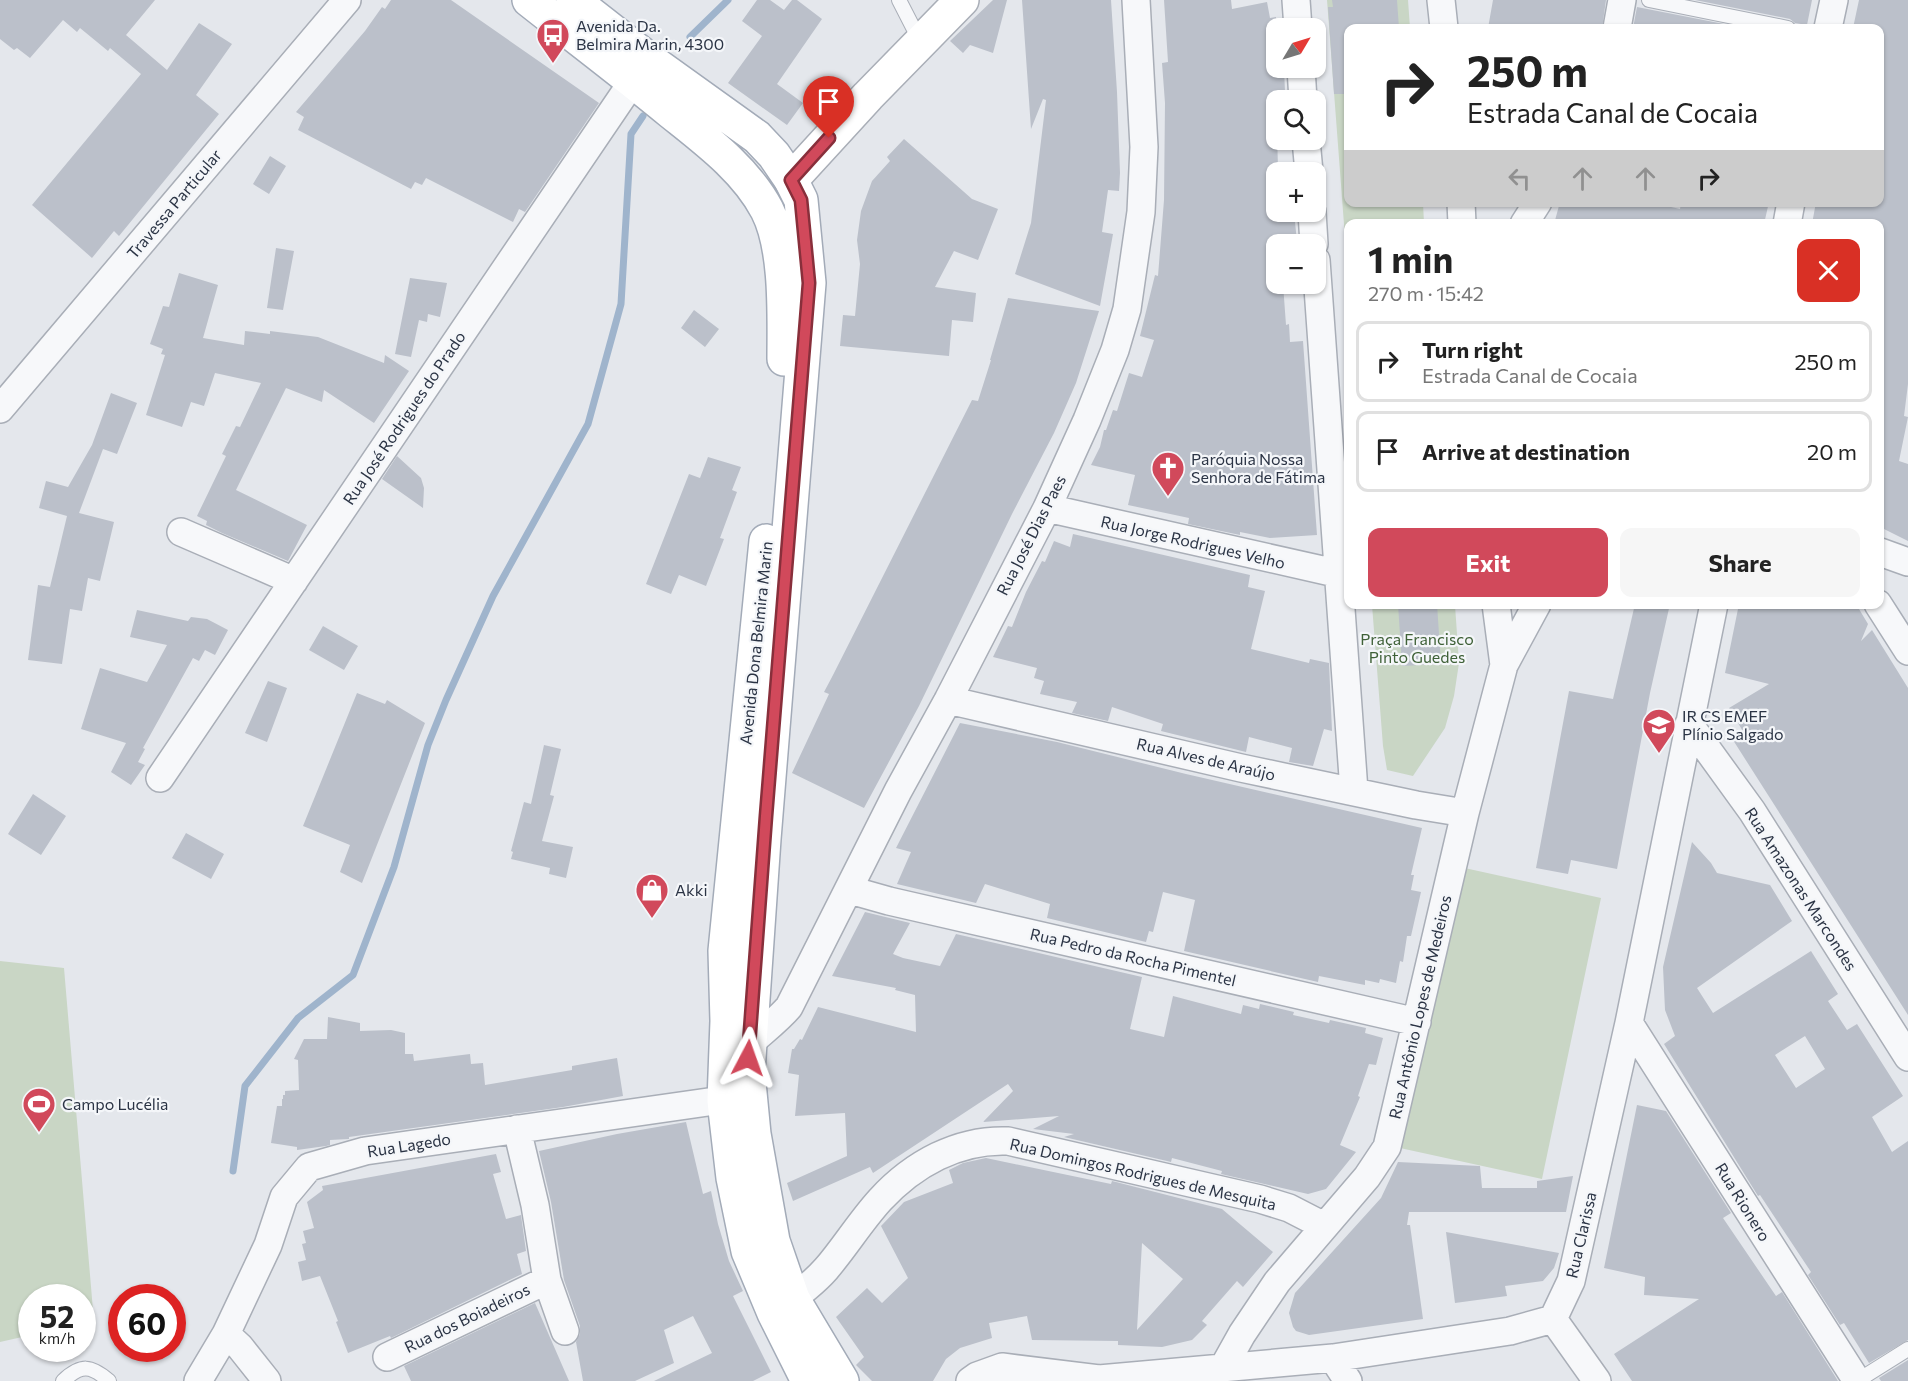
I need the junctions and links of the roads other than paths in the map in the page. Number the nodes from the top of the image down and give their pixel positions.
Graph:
1 (347, 0) edge
2 (529, 0) edge
3 (573, 0) edge
4 (899, 0) edge
5 (962, 0) edge
6 (1136, 0) edge
7 (1296, 0) edge
8 (1441, 0) edge
9 (1622, 0) edge
10 (1649, 0) edge
11 (1834, 0) edge
12 (1297, 18) edge
13 (1444, 24) edge
14 (1618, 24) edge
15 (1768, 24) edge
16 (1829, 24) edge
17 (920, 41) junction
18 (642, 71) junction
19 (722, 154) junction
20 (783, 168) junction
21 (1319, 294) edge
22 (0, 408) edge
23 (1047, 508) junction
24 (181, 532) dead end
25 (1884, 553) edge
26 (1908, 562) edge
27 (1340, 574) junction
28 (294, 581) junction
29 (1497, 609) edge
30 (1533, 609) edge
31 (1713, 609) edge
32 (1881, 609) edge
33 (1908, 651) edge
34 (1504, 665) junction
35 (948, 700) junction
36 (1689, 724) junction
37 (160, 778) dead end
38 (1354, 791) junction
39 (1466, 813) junction
40 (850, 890) junction
41 (1417, 1022) junction
42 (1629, 1023) junction
43 (749, 1029) junction
44 (1908, 1057) edge
45 (737, 1099) junction
46 (517, 1129) junction
47 (1324, 1226) junction
48 (547, 1280) junction
49 (783, 1306) junction
50 (1553, 1319) junction
51 (565, 1331) dead end
52 (226, 1334) junction
53 (1908, 1349) edge
54 (387, 1357) dead end
55 (1333, 1358) junction
56 (1223, 1368) junction
57 (1100, 1380) edge
58 (63, 1381) edge
59 (110, 1381) edge
60 (198, 1381) edge
61 (267, 1381) edge
62 (808, 1381) edge
63 (842, 1381) edge
64 (970, 1381) edge
65 (1348, 1381) edge
66 (1597, 1381) edge
67 (1857, 1381) edge

1 - 22 street, Travessa Particular
2 - 18 main road, Avenida Dona Belmira Marin
3 - 18 main road, Avenida Dona Belmira Marin
4 - 17 lane
5 - 17 main road
6 - 23 street, Rua José Dias Paes
7 - 12 street
8 - 13 street
9 - 14 street
10 - 15 lane
11 - 16 street
17 - 20 main road
18 - 19 main road, Avenida Dona Belmira Marin
18 - 20 main road, Avenida Dona Belmira Marin
18 - 28 street, Rua José Rodrigues do Prado
19 - 20 main road
19 - 43 main road, Avenida Dona Belmira Marin
20 - 43 main road, Avenida Dona Belmira Marin
21 - 27 street
23 - 27 street, Rua Jorge Rodrigues Velho
23 - 35 street, Rua José Dias Paes
24 - 28 street
25 - 26 street
27 - 38 street
28 - 37 street, Rua José Rodrigues do Prado
29 - 34 street
30 - 34 street, Rua Antônio Lopes de Medeiros
31 - 36 street, Rua Clarissa
32 - 33 street
34 - 39 street, Rua Antônio Lopes de Medeiros
35 - 38 street, Rua Alves de Araújo
35 - 40 street, Rua José Dias Paes
36 - 42 street, Rua Clarissa
36 - 44 street, Rua Amazonas Marcondes
38 - 39 street, Rua Alves de Araújo
39 - 41 street, Rua Antônio Lopes de Medeiros
40 - 41 street, Rua Pedro da Rocha Pimentel
40 - 43 street, Rua José Dias Paes
41 - 47 street, Rua Antônio Lopes de Medeiros
42 - 50 street, Rua Clarissa
42 - 67 street, Rua Rionero
43 - 45 main road, Avenida Dona Belmira Marin
45 - 46 street, Rua Lagedo
45 - 49 main road, Avenida Dona Belmira Marin
46 - 48 street, Rua dos Boiadeiros
46 - 52 street, Rua Lagedo
47 - 49 street, Rua Domingos Rodrigues de Mesquita
47 - 56 street, Rua Antônio Lopes de Medeiros
48 - 51 street, Rua dos Boiadeiros
48 - 54 street, Rua dos Boiadeiros
49 - 62 main road, Avenida Dona Belmira Marin
49 - 63 main road, Avenida Dona Belmira Marin
50 - 55 street
50 - 66 street
52 - 60 street, Rua Lagedo
52 - 61 street
53 - 67 lane
55 - 56 street
55 - 65 street
56 - 57 street
57 - 64 street
58 - 59 lane

